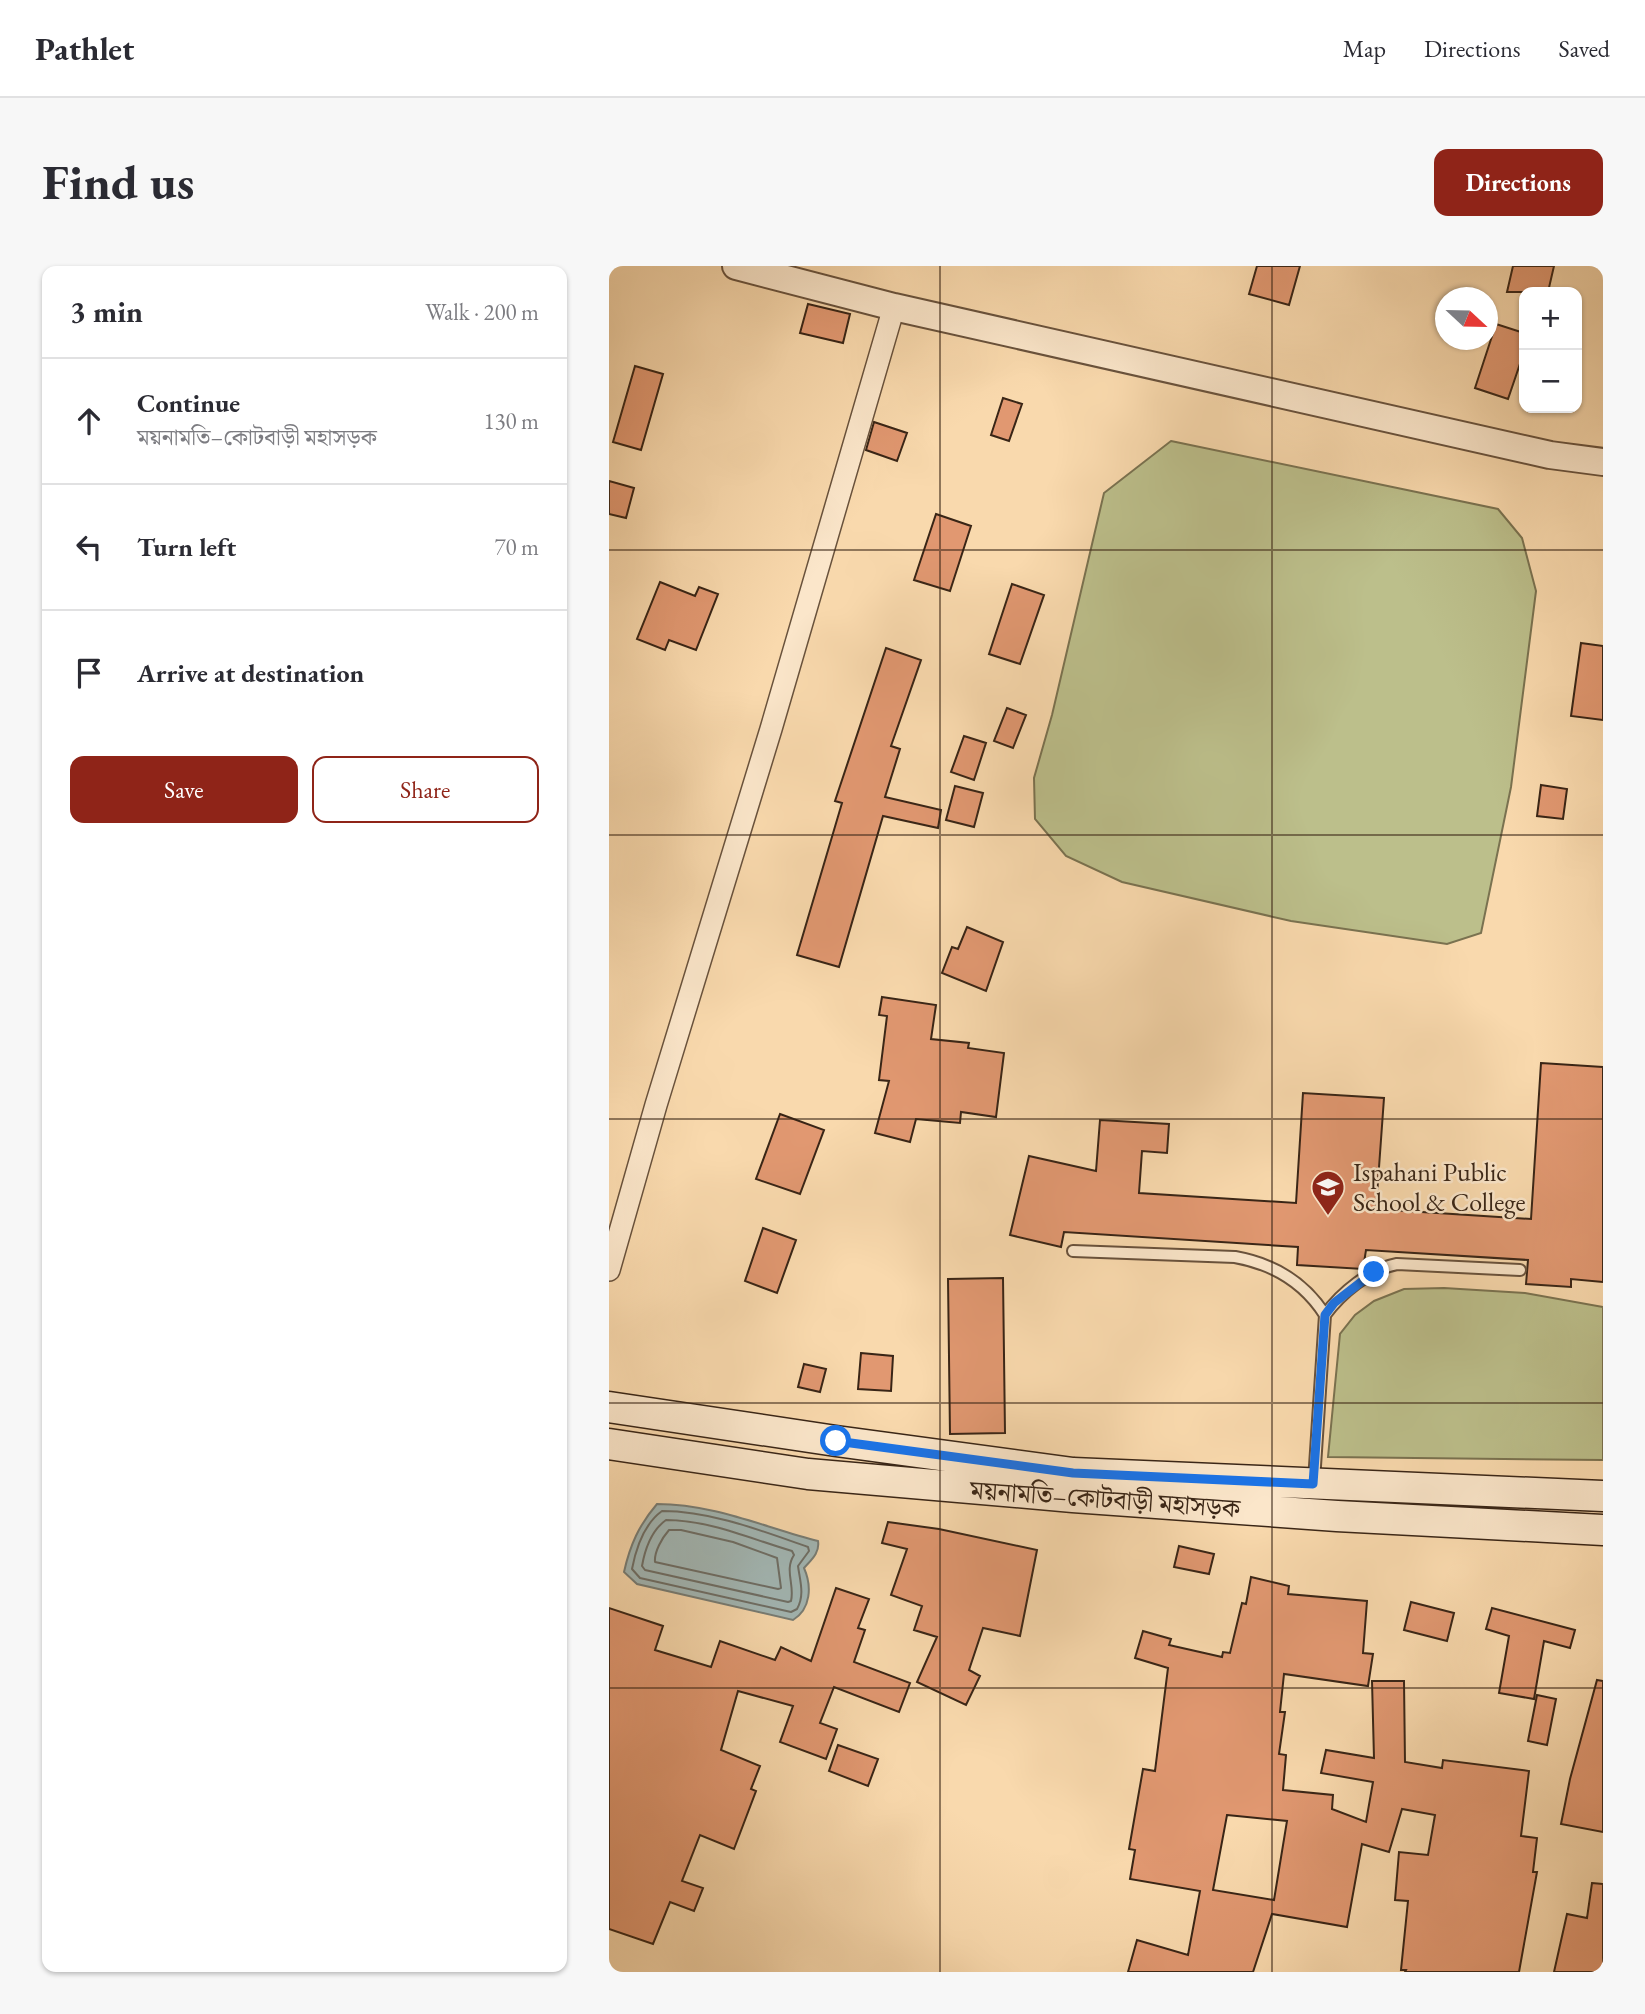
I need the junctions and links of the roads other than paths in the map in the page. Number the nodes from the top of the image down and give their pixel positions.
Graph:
1 (736, 266) edge
2 (894, 307) junction
3 (1603, 462) edge
4 (1073, 1251) dead end
5 (609, 1270) edge
6 (1520, 1270) dead end
7 (1325, 1315) junction
8 (609, 1407) edge
9 (609, 1444) edge
10 (1313, 1484) junction
11 (1073, 1485) junction
12 (1603, 1496) edge
13 (1603, 1530) edge

1 - 2 street
2 - 3 street
2 - 5 street
4 - 7 lane
6 - 7 lane
7 - 10 lane
8 - 11 main road, ময়নামতি–কোটবাড়ী মহাসড়ক
9 - 11 main road, ময়নামতি–কোটবাড়ী মহাসড়ক
10 - 11 main road, ময়নামতি–কোটবাড়ী মহাসড়ক
10 - 12 main road, ময়নামতি–কোটবাড়ী মহাসড়ক
11 - 13 main road, ময়নামতি–কোটবাড়ী মহাসড়ক

